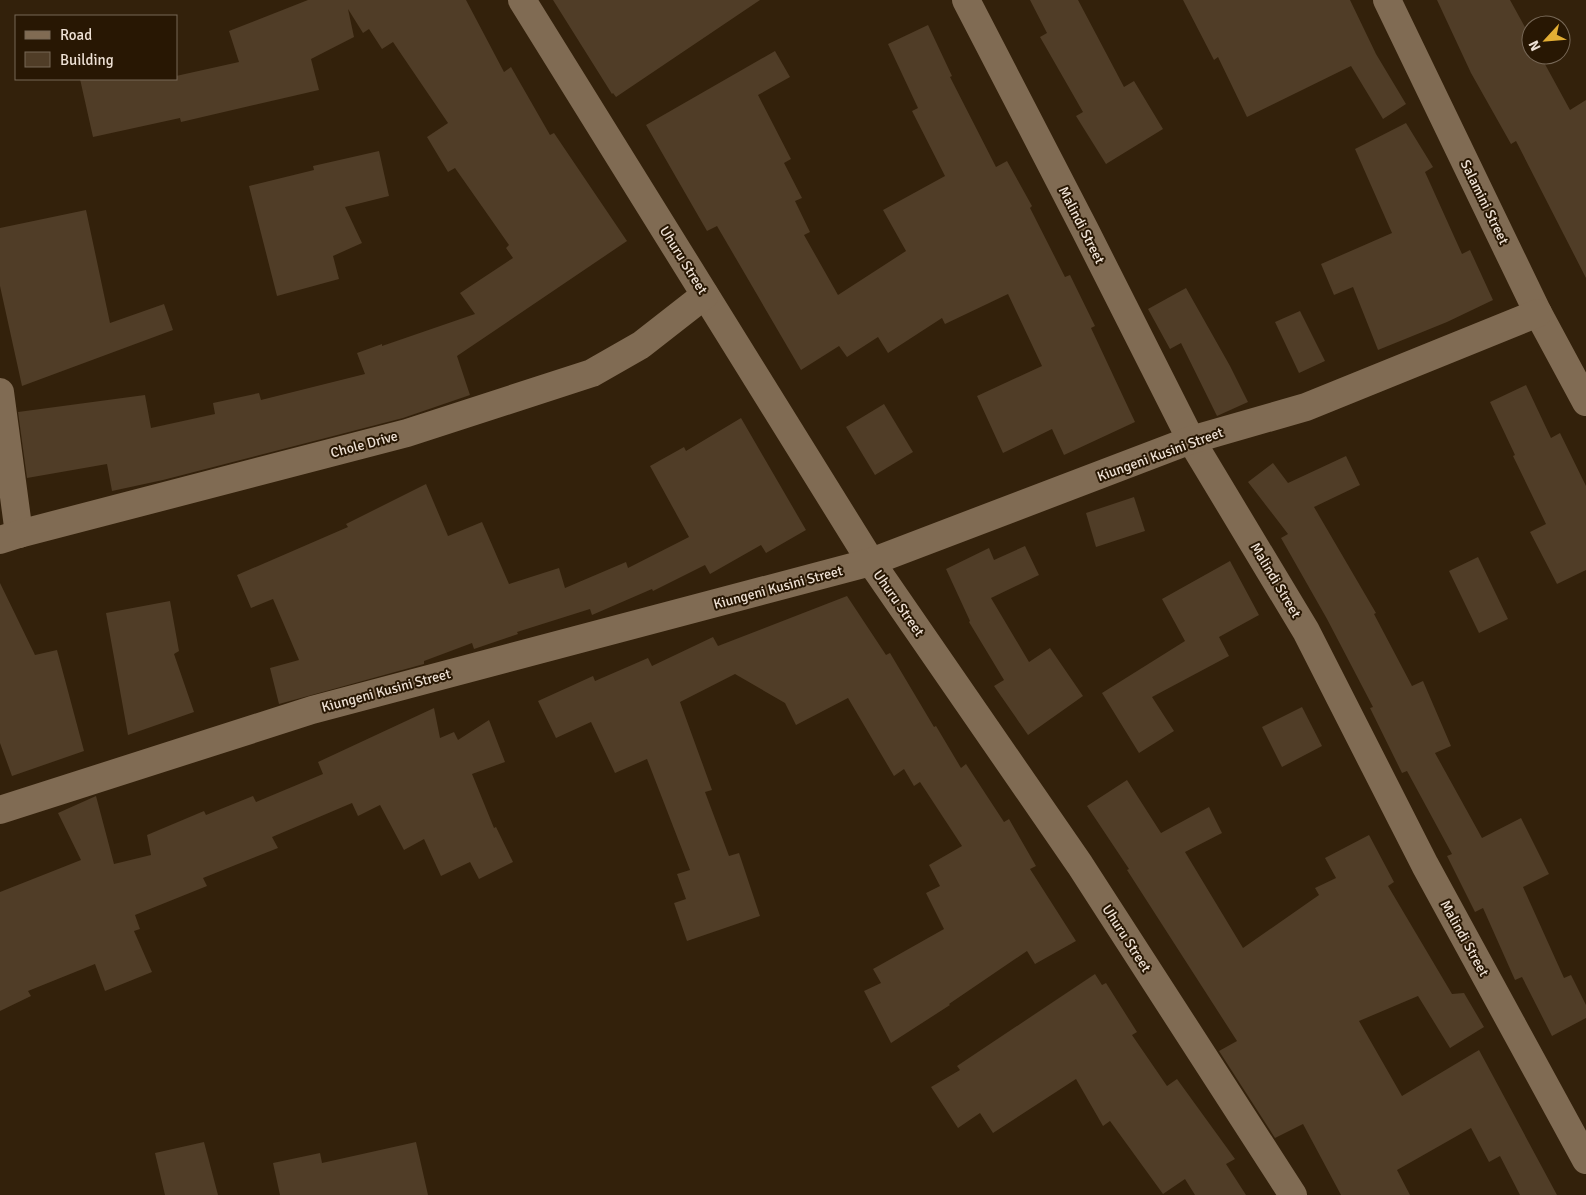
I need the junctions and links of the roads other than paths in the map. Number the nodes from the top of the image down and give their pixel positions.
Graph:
1 (522, 0) edge
2 (966, 0) edge
3 (1387, 0) edge
4 (705, 295) junction
5 (1538, 313) junction
6 (1577, 361) edge
7 (0, 392) edge
8 (1586, 402) edge
9 (1191, 440) junction
10 (10, 537) edge
11 (871, 562) junction
12 (0, 810) edge
13 (1586, 1160) edge
14 (1293, 1195) edge

1 - 4 street, Uhuru Street
2 - 9 street, Malindi Street
3 - 5 street, Salamini Street
4 - 10 street, Chole Drive
4 - 11 street, Uhuru Street
5 - 6 street, Salamini Street
5 - 9 street, Kiungeni Kusini Street
6 - 8 street, Salamini Street
7 - 10 street
9 - 11 street, Kiungeni Kusini Street
9 - 13 street, Malindi Street
11 - 12 street, Kiungeni Kusini Street
11 - 14 street, Uhuru Street

